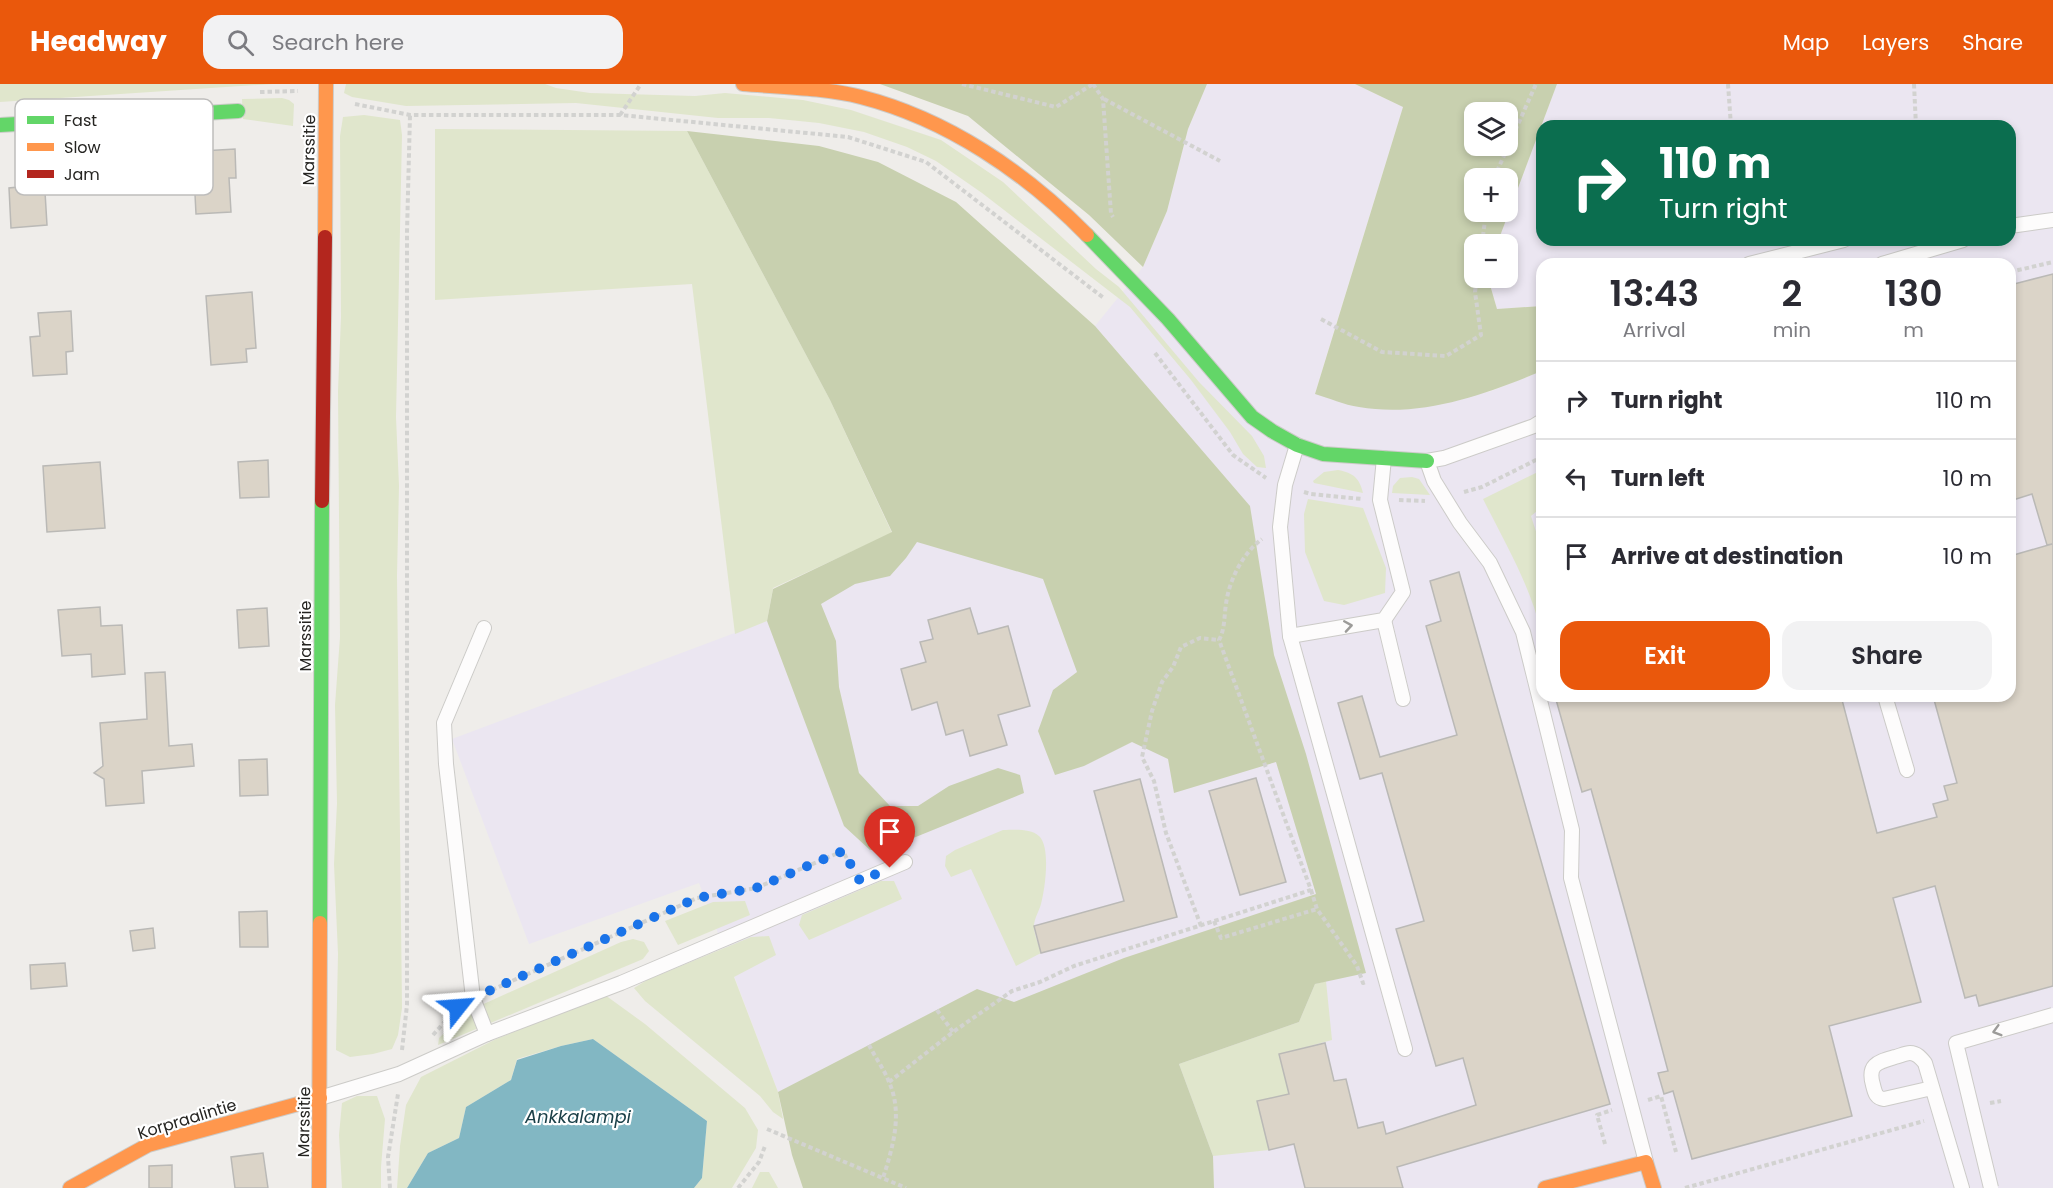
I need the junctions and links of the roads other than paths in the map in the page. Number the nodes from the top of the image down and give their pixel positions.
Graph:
1 (743, 84) edge
2 (326, 91) edge
3 (238, 111) dead end
4 (213, 112) edge
5 (15, 124) edge
6 (0, 125) edge
7 (2053, 220) edge
8 (2016, 225) edge
9 (1820, 246) edge
10 (1946, 246) edge
11 (1773, 258) edge
12 (1905, 258) edge
13 (1536, 425) edge
14 (1297, 445) junction
15 (1384, 458) junction
16 (1427, 461) junction
17 (1384, 621) junction
18 (483, 628) dead end
19 (1290, 636) junction
20 (1536, 685) edge
21 (1402, 699) dead end
22 (1540, 702) edge
23 (1887, 702) edge
24 (1907, 770) dead end
25 (905, 862) dead end
26 (2053, 1015) edge
27 (487, 1034) junction
28 (1405, 1049) dead end
29 (1932, 1088) junction
30 (320, 1098) junction
31 (1646, 1162) junction
32 (70, 1188) edge
33 (319, 1188) edge
34 (1545, 1188) edge
35 (1654, 1188) edge
36 (1962, 1188) edge
37 (1990, 1188) edge

1 - 14 street
2 - 30 street, Marssitie
3 - 4 street
5 - 6 street
7 - 8 lane
9 - 11 lane
10 - 12 lane
13 - 16 lane
14 - 15 street
14 - 19 lane
15 - 16 street
15 - 17 lane
16 - 20 lane
19 -> 17 lane
17 - 21 lane
18 - 27 lane
19 - 28 lane
22 - 31 lane
23 - 24 lane
25 - 27 lane
26 -> 37 lane, bridge
27 - 30 lane
29 - 29 lane
29 - 36 lane
30 - 32 street, Korpraalintie
30 - 33 street, Marssitie
31 - 34 street
31 - 35 street

